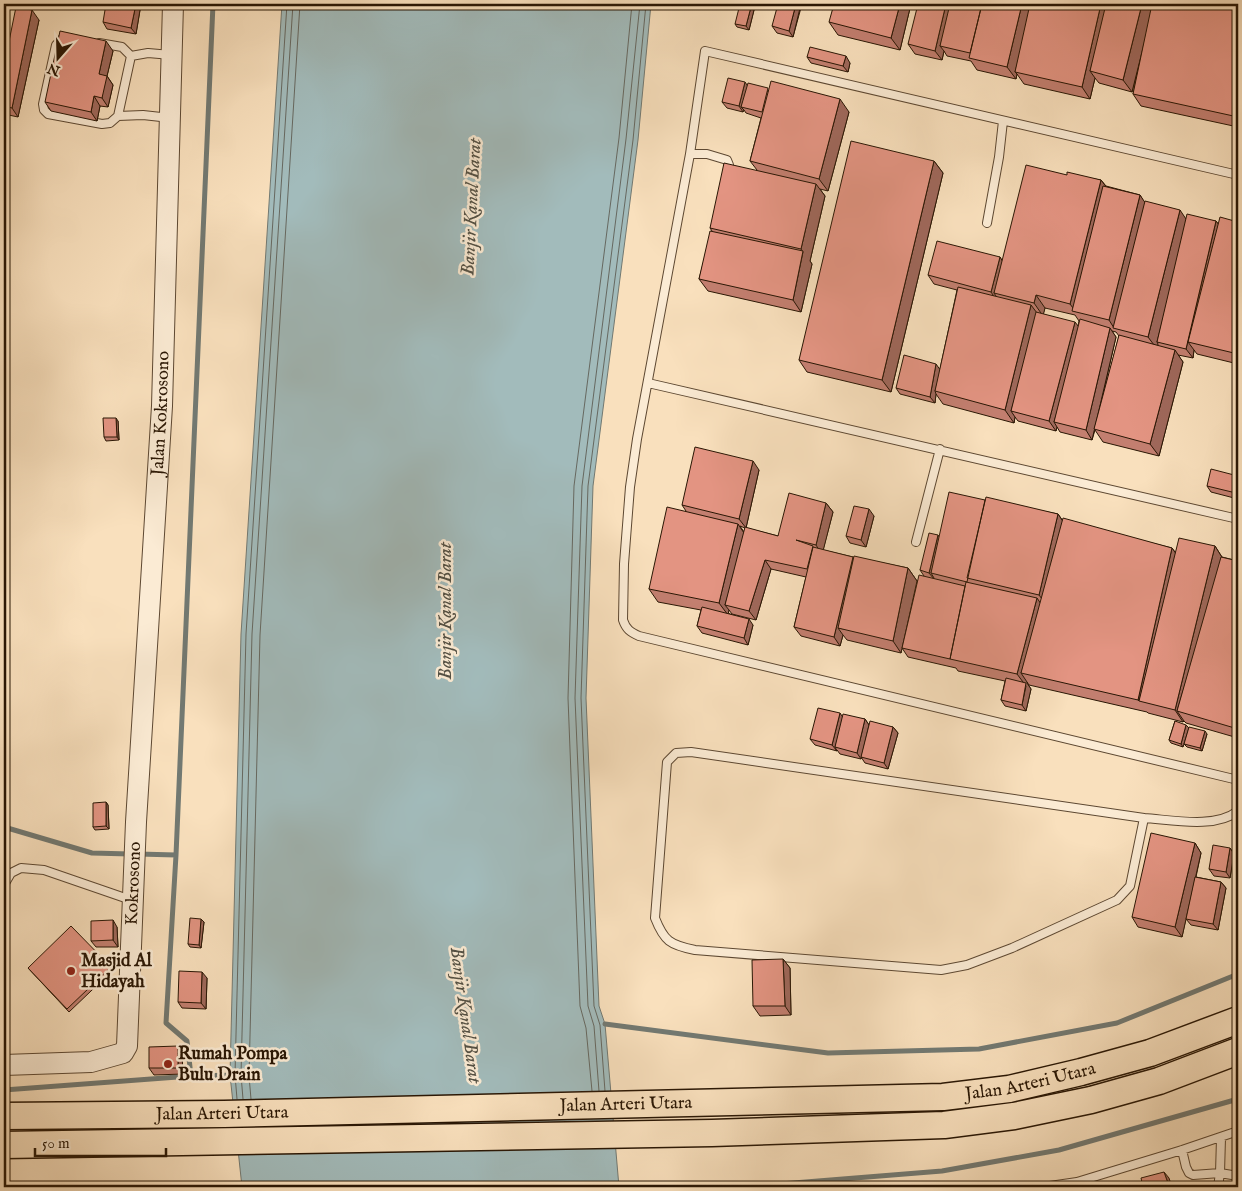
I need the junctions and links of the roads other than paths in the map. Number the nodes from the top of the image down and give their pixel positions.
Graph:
1 (173, 4) edge
2 (69, 38) edge
3 (86, 41) edge
4 (131, 56) junction
5 (171, 56) junction
6 (118, 116) junction
7 (170, 118) junction
8 (1003, 121) junction
9 (690, 154) junction
10 (1238, 175) edge
11 (726, 182) edge
12 (987, 223) dead end
13 (648, 383) junction
14 (940, 449) junction
15 (1238, 518) edge
16 (916, 542) dead end
17 (1238, 780) edge
18 (1238, 811) edge
19 (1144, 818) junction
20 (136, 822) joint
21 (4, 885) edge
22 (134, 900) junction
23 (1238, 1020) edge
24 (1238, 1051) edge
25 (4, 1065) edge
26 (4, 1116) edge
27 (1238, 1131) edge
28 (1221, 1138) junction
29 (4, 1145) edge
30 (1182, 1150) junction
31 (1220, 1173) junction
32 (1238, 1176) edge
33 (1043, 1187) edge
34 (1218, 1187) edge

1 - 5 street, Jalan Kokrosono
2 - 6 lane
3 - 4 lane
4 - 5 lane
4 - 6 lane
5 - 7 street, Jalan Kokrosono
6 - 7 lane
7 - 20 street, Jalan Kokrosono
8 - 9 lane
8 - 10 lane
8 - 12 lane
9 - 11 lane
9 - 13 lane
13 - 14 lane
13 - 17 lane
14 - 15 lane
14 - 16 lane
18 - 19 lane
19 - 19 lane
20 - 22 street, Kokrosono
21 - 22 lane
22 - 25 street, Kokrosono
23 - 26 highway, Jalan Arteri Utara
24 - 29 highway, Jalan Arteri Utara
27 - 28 lane
28 - 30 lane
28 - 31 lane
30 - 31 lane
30 - 33 lane
31 - 32 lane
31 - 34 lane

